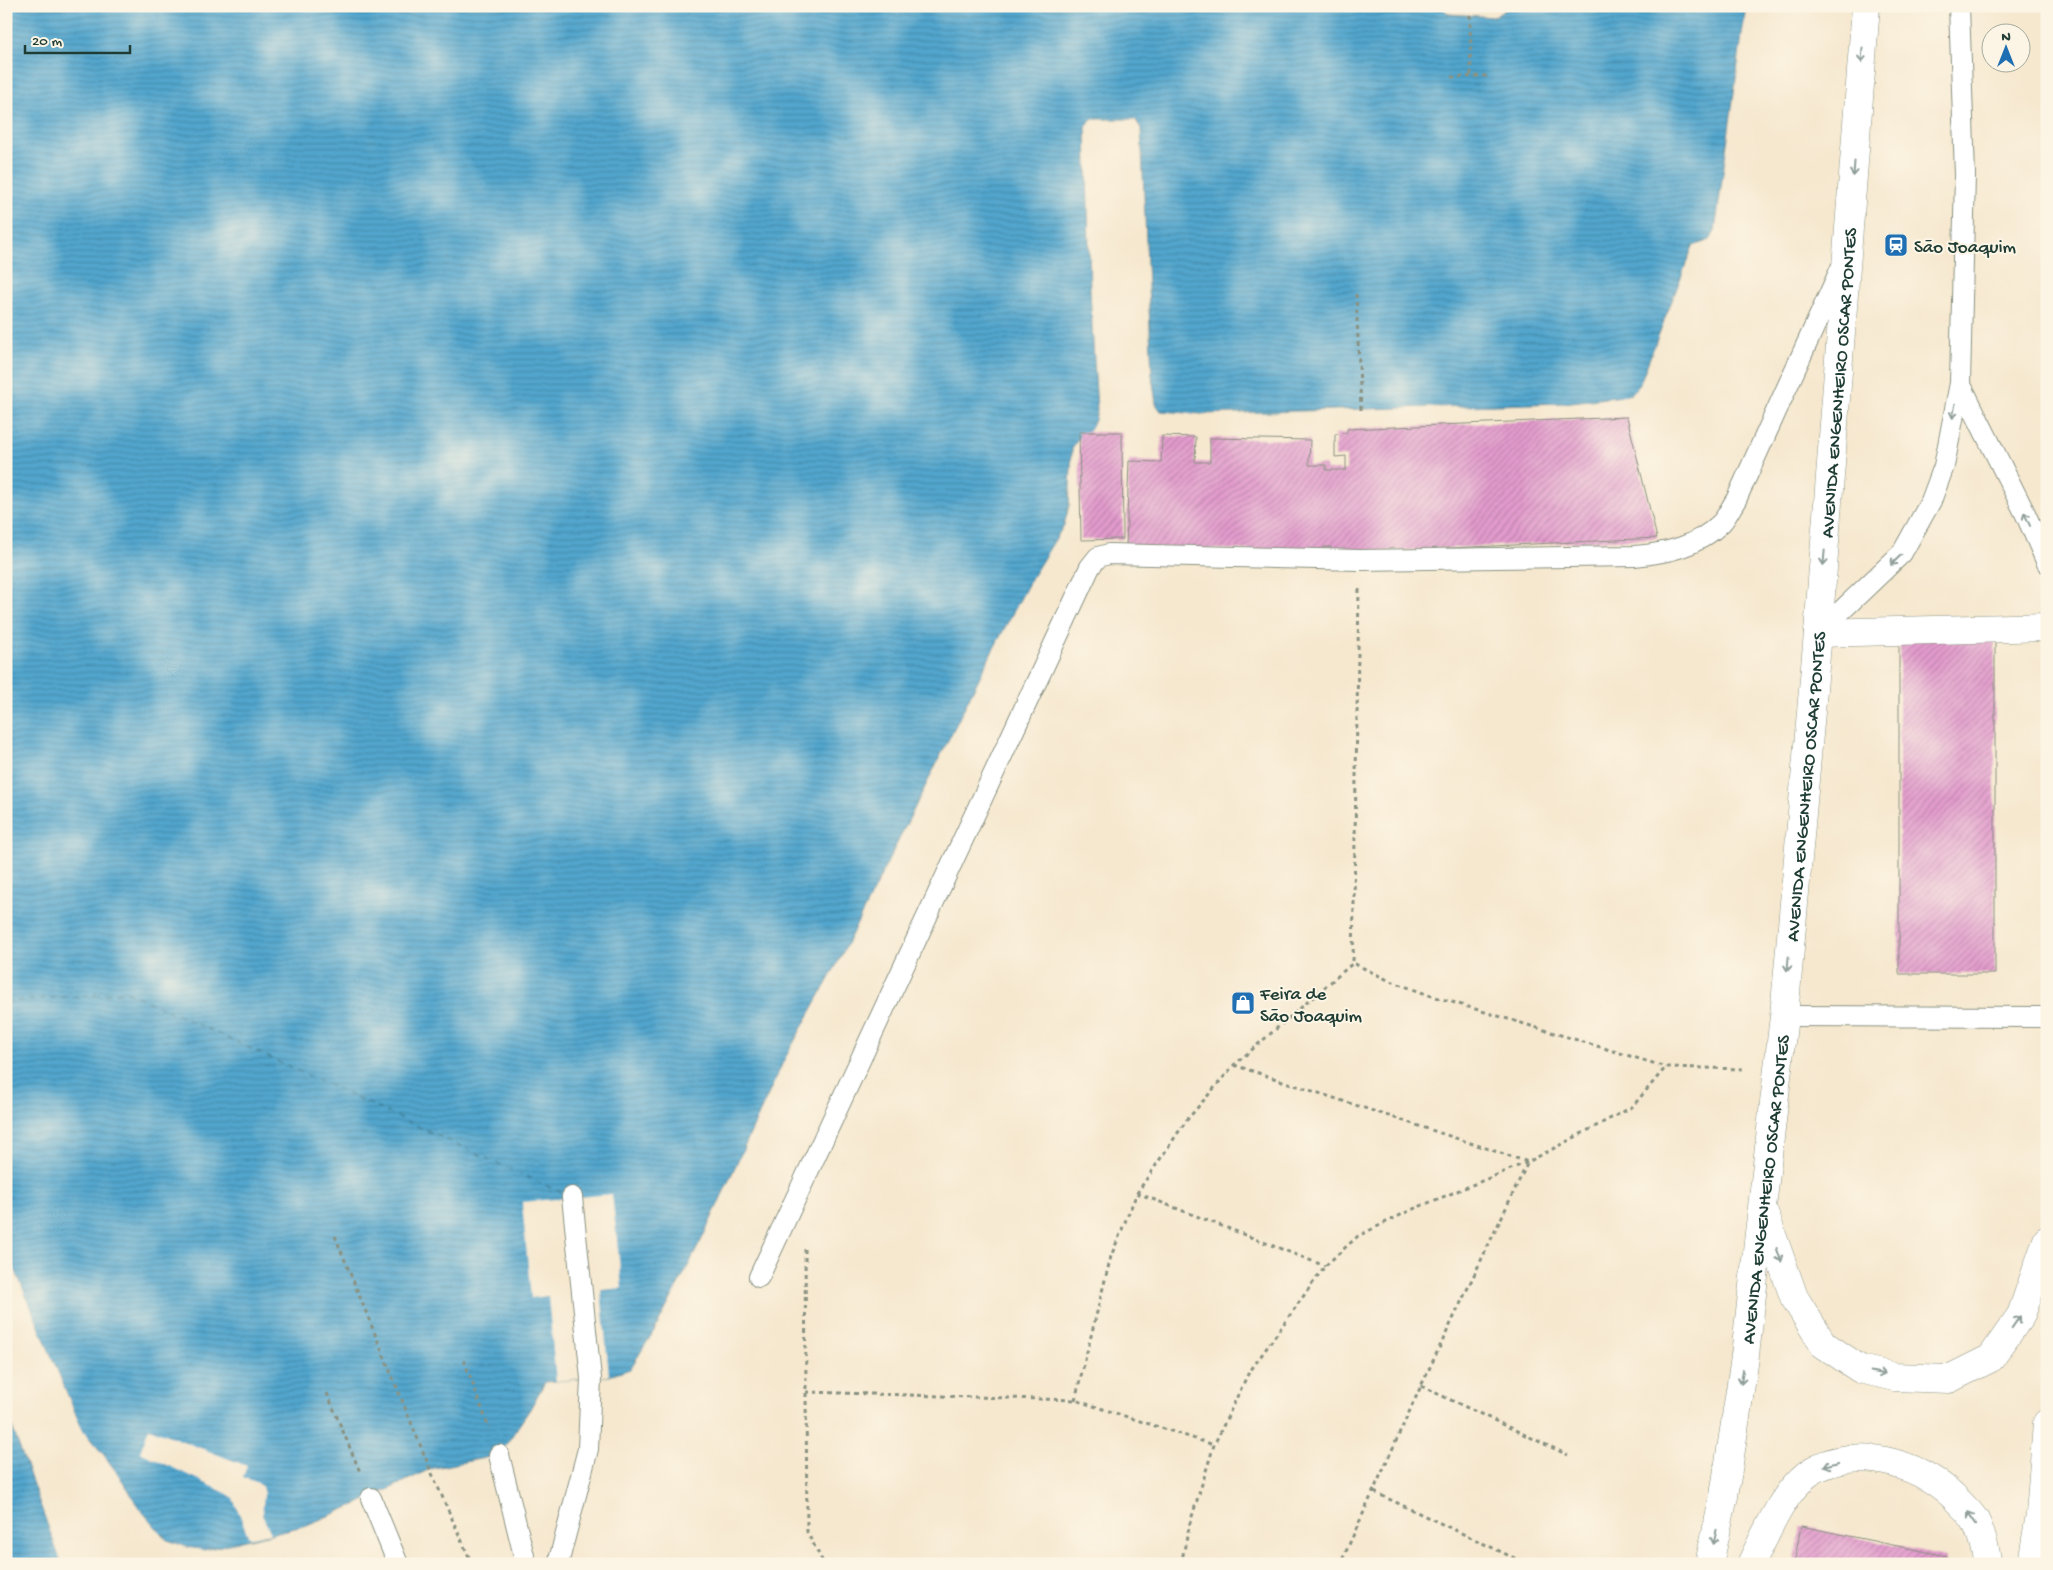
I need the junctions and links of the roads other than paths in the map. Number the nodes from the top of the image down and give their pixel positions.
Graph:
1 (1866, 6) edge
2 (1959, 6) edge
3 (1848, 255) junction
4 (1960, 383) junction
5 (2047, 563) edge
6 (2047, 627) edge
7 (1818, 633) junction
8 (1784, 1016) junction
9 (2047, 1017) edge
10 (572, 1197) dead end
11 (1763, 1209) junction
12 (2047, 1240) edge
13 (760, 1277) dead end
14 (2047, 1423) edge
15 (499, 1455) road end
16 (371, 1498) road end
17 (398, 1564) edge
18 (526, 1564) edge
19 (558, 1564) edge
20 (1709, 1564) edge
21 (1751, 1564) edge
22 (1988, 1564) edge
23 (2032, 1564) edge

1 -> 3 main road, AVENIDA ENGENHEIRO OSCAR PONTES
2 - 4 lane
3 -> 7 main road, AVENIDA ENGENHEIRO OSCAR PONTES
3 - 13 lane
5 -> 4 lane
4 -> 7 lane
6 - 7 main road
7 -> 8 main road, AVENIDA ENGENHEIRO OSCAR PONTES
8 - 9 lane
8 - 11 main road, AVENIDA ENGENHEIRO OSCAR PONTES
10 - 19 lane
11 -> 12 main road
11 -> 20 main road, AVENIDA ENGENHEIRO OSCAR PONTES
14 - 23 main road
15 - 18 lane
16 - 17 lane
22 -> 21 main road

